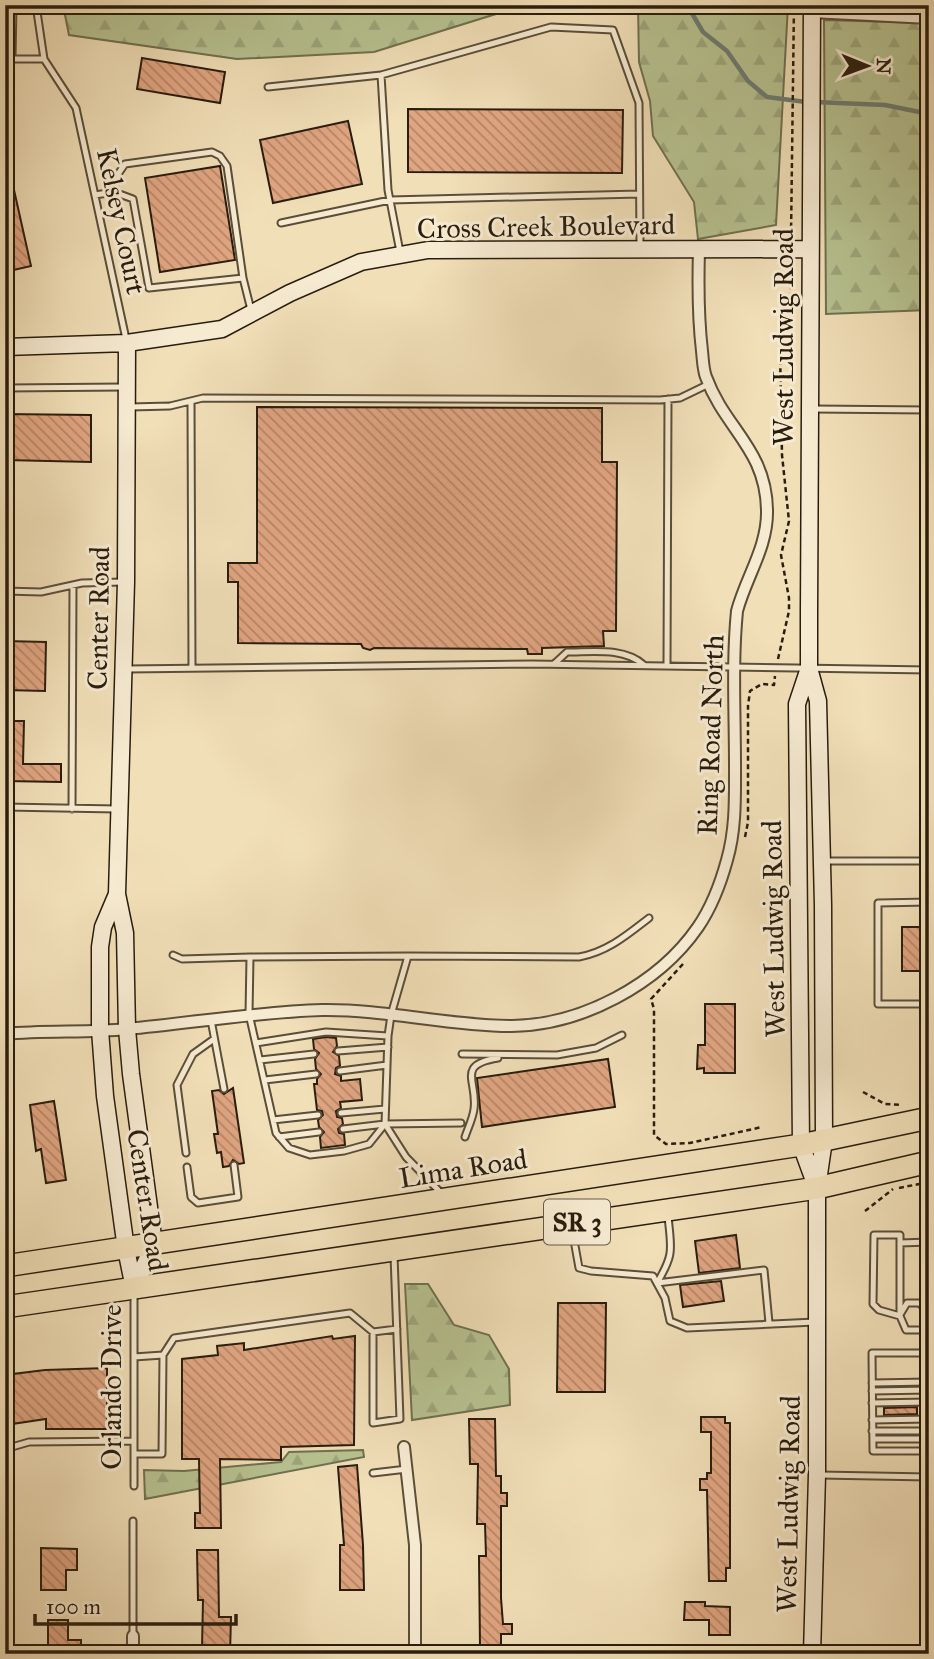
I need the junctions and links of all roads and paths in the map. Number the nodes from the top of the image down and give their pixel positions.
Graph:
1 (13, 5) edge
2 (36, 5) edge
3 (794, 5) edge
4 (812, 8) edge
5 (929, 18) edge
6 (9, 59) edge
7 (44, 59) junction
8 (382, 75) junction
9 (268, 87) dead end
10 (114, 192) junction
11 (639, 194) junction
12 (95, 195) junction
13 (390, 200) junction
14 (281, 223) dead end
15 (791, 249) junction
16 (810, 249) junction
17 (640, 250) junction
18 (699, 250) junction
19 (400, 255) junction
20 (243, 278) junction
21 (252, 313) junction
22 (127, 343) junction
23 (5, 347) edge
24 (709, 384) junction
25 (127, 387) junction
26 (5, 388) edge
27 (668, 400) junction
28 (191, 401) junction
29 (127, 407) junction
30 (809, 409) junction
31 (929, 410) edge
32 (126, 582) junction
33 (73, 585) junction
34 (5, 591) edge
35 (778, 656) dead end
36 (554, 664) junction
37 (644, 665) junction
38 (667, 665) junction
39 (736, 666) junction
40 (192, 667) junction
41 (809, 668) junction
42 (124, 669) junction
43 (929, 670) edge
44 (5, 807) edge
45 (72, 808) junction
46 (121, 809) junction
47 (822, 861) junction
48 (929, 862) edge
49 (117, 894) junction
50 (929, 902) edge
51 (649, 918) dead end
52 (173, 955) dead end
53 (408, 956) junction
54 (250, 957) junction
55 (682, 966) dead end
56 (929, 1004) edge
57 (249, 1014) junction
58 (391, 1014) junction
59 (211, 1020) junction
60 (127, 1029) junction
61 (100, 1030) junction
62 (5, 1034) edge
63 (622, 1035) dead end
64 (388, 1036) junction
65 (214, 1039) junction
66 (257, 1043) junction
67 (388, 1046) junction
68 (338, 1051) dead end
69 (314, 1054) dead end
70 (462, 1054) dead end
71 (511, 1056) junction
72 (260, 1060) junction
73 (387, 1065) junction
74 (340, 1071) dead end
75 (316, 1074) dead end
76 (265, 1080) junction
77 (224, 1090) dead end
78 (863, 1091) dead end
79 (909, 1103) dead end
80 (385, 1109) junction
81 (341, 1113) dead end
82 (318, 1115) dead end
83 (929, 1118) edge
84 (274, 1120) junction
85 (461, 1123) dead end
86 (385, 1124) junction
87 (762, 1127) dead end
88 (343, 1129) dead end
89 (319, 1132) dead end
90 (279, 1137) junction
91 (465, 1137) dead end
92 (824, 1140) junction
93 (801, 1145) junction
94 (186, 1153) dead end
95 (929, 1161) edge
96 (234, 1165) dead end
97 (187, 1167) dead end
98 (929, 1182) edge
99 (817, 1188) junction
100 (446, 1199) junction
101 (668, 1209) junction
102 (865, 1211) dead end
103 (570, 1223) junction
104 (929, 1242) edge
105 (900, 1243) junction
106 (154, 1244) junction
107 (126, 1248) junction
108 (394, 1248) junction
109 (5, 1266) edge
110 (657, 1283) junction
111 (134, 1289) junction
112 (5, 1307) edge
113 (929, 1312) edge
114 (900, 1316) junction
115 (816, 1322) junction
116 (769, 1323) junction
117 (397, 1329) junction
118 (929, 1329) edge
119 (373, 1332) junction
120 (929, 1353) edge
121 (163, 1355) junction
122 (134, 1357) junction
123 (929, 1382) edge
124 (872, 1383) junction
125 (929, 1390) edge
126 (872, 1391) junction
127 (929, 1402) edge
128 (872, 1403) junction
129 (929, 1419) edge
130 (872, 1420) junction
131 (872, 1431) junction
132 (929, 1431) edge
133 (873, 1439) junction
134 (929, 1439) edge
135 (134, 1441) junction
136 (404, 1447) dead end
137 (5, 1449) edge
138 (929, 1451) edge
139 (134, 1454) junction
140 (407, 1469) junction
141 (373, 1473) dead end
142 (817, 1475) junction
143 (929, 1476) edge
144 (134, 1486) dead end
145 (133, 1521) dead end
146 (133, 1636) joint
147 (133, 1654) edge
148 (415, 1654) edge
149 (812, 1654) edge

1 - 6 lane
2 - 7 lane
3 - 15 path
4 - 5 street
4 - 16 street, West Ludwig Road
6 - 7 lane
7 - 12 lane, Kelsey Court
8 - 9 lane
8 - 11 lane
8 - 13 lane
10 - 12 lane
10 - 20 lane
10 - 20 lane
11 - 13 lane
11 - 17 lane
12 - 22 lane, Kelsey Court
13 - 14 lane
13 - 19 lane
15 - 16 street, Cross Creek Boulevard
15 - 18 street, Cross Creek Boulevard
15 - 35 path
16 - 30 street, West Ludwig Road
17 - 18 street, Cross Creek Boulevard
17 - 19 street, Cross Creek Boulevard
18 - 24 street, Ring Road North
19 - 21 street, Cross Creek Boulevard
20 - 21 lane
21 - 22 street, Cross Creek Boulevard
22 - 23 street, Cross Creek Boulevard
22 - 25 street, Center Road
24 - 27 lane
24 - 39 street, Ring Road North
25 - 26 lane
25 - 29 street, Center Road
27 - 28 lane
27 - 38 lane
28 - 29 lane
28 - 40 lane
29 - 32 street, Center Road
30 - 31 lane
30 - 41 street, West Ludwig Road
32 - 33 lane
32 - 42 street, Center Road
33 - 34 lane
33 - 45 lane
36 - 37 lane
36 - 37 lane
36 - 40 lane
37 - 38 lane
38 - 39 lane
39 - 41 lane
39 - 58 street, Ring Road North
40 - 42 lane
41 - 43 lane
41 - 47 street, West Ludwig Road
41 - 93 street, West Ludwig Road
42 - 46 street, Center Road
44 - 45 lane
45 - 46 lane
46 - 49 street, Center Road
47 - 48 lane
47 - 92 street, West Ludwig Road
49 - 60 street, Center Road
49 - 61 street, Center Road
50 - 56 lane
51 - 53 lane
52 - 54 lane
53 - 54 lane
53 - 58 lane
54 - 57 lane
55 - 87 path
57 - 58 street, Ring Road North
57 - 59 street, Ring Road North
57 - 66 lane
58 - 64 lane
59 - 60 street, Ring Road North
59 - 65 lane
60 - 61 street, Ring Road North
60 - 106 street, Center Road
61 - 62 street, Ring Road North
61 - 107 street, Center Road
63 - 71 lane
64 - 66 lane
64 - 67 lane
65 - 77 lane
65 - 94 lane
66 - 72 lane
67 - 68 lane
67 - 73 lane
69 - 72 lane
70 - 71 lane
71 - 91 lane
72 - 76 lane
73 - 74 lane
73 - 80 lane
75 - 76 lane
76 - 84 lane
78 - 79 path
80 - 81 lane
80 - 86 lane
82 - 84 lane
83 - 92 highway, Lima Road / SR 3
84 - 90 lane
85 - 86 lane
86 - 88 lane
86 - 90 lane
86 - 100 lane
89 - 90 lane
92 - 93 highway, Lima Road / SR 3
92 - 99 street, West Ludwig Road
93 - 99 street, West Ludwig Road
93 - 100 highway, Lima Road / SR 3
95 - 99 highway, SR 3
96 - 97 lane
98 - 102 path
99 - 101 highway, SR 3
99 - 115 street, West Ludwig Road
100 - 106 highway, Lima Road / SR 3
101 - 103 highway, SR 3
101 - 110 lane
103 - 108 highway, SR 3
103 - 110 lane
104 - 105 lane
105 - 114 lane
105 - 114 lane
106 - 107 highway, Lima Road / SR 3
106 - 111 street, Center Road
107 - 109 highway, Lima Road / SR 3
107 - 111 street, Center Road
108 - 111 highway, SR 3
108 - 117 lane
110 - 116 lane
110 - 116 lane
111 - 112 highway, SR 3
111 - 122 lane, Orlando Drive
113 - 114 lane
114 - 118 lane
115 - 116 lane
115 - 142 street, West Ludwig Road
117 - 119 lane
117 - 119 lane
119 - 121 lane
120 - 124 lane
121 - 122 lane
121 - 139 lane
122 - 135 lane, Orlando Drive
123 - 124 lane
124 - 126 lane
125 - 126 lane
126 - 128 lane
127 - 128 lane
128 - 130 lane
129 - 130 lane
130 - 131 lane
131 - 132 lane
131 - 133 lane
133 - 134 lane
133 - 138 lane
135 - 137 lane
135 - 139 lane, Orlando Drive
136 - 140 street
139 - 144 lane, Orlando Drive
140 - 141 lane
140 - 148 street
142 - 143 lane
142 - 149 street, West Ludwig Road
145 - 146 lane
146 - 147 street

